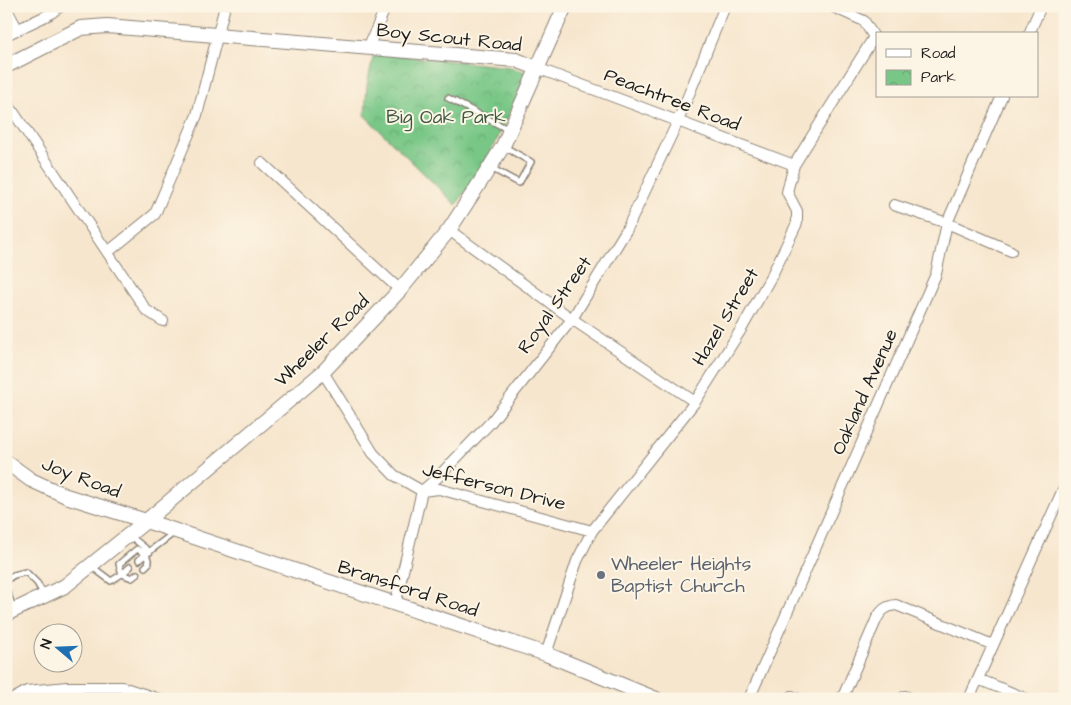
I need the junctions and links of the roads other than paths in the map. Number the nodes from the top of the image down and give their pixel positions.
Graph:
1 (61, 6) edge
2 (225, 6) edge
3 (386, 6) edge
4 (565, 6) edge
5 (725, 6) edge
6 (830, 6) edge
7 (1041, 6) edge
8 (6, 8) edge
9 (18, 30) junction
10 (1030, 32) edge
11 (6, 35) edge
12 (218, 36) junction
13 (368, 48) junction
14 (6, 66) edge
15 (537, 68) junction
16 (448, 98) dead end
17 (1001, 98) edge
18 (6, 101) edge
19 (678, 121) junction
20 (510, 130) junction
21 (503, 146) junction
22 (262, 163) dead end
23 (794, 165) junction
24 (490, 168) junction
25 (894, 205) dead end
26 (947, 223) junction
27 (449, 230) junction
28 (1011, 251) dead end
29 (108, 252) junction
30 (400, 290) junction
31 (572, 319) junction
32 (163, 321) dead end
33 (323, 372) junction
34 (694, 402) junction
35 (6, 462) edge
36 (1065, 485) edge
37 (422, 491) junction
38 (146, 520) junction
39 (592, 531) junction
40 (175, 532) junction
41 (128, 535) junction
42 (148, 553) junction
43 (139, 560) dead end
44 (90, 565) junction
45 (130, 567) dead end
46 (145, 567) dead end
47 (122, 574) junction
48 (137, 574) dead end
49 (6, 580) edge
50 (6, 589) edge
51 (44, 596) junction
52 (395, 605) junction
53 (10, 612) edge
54 (993, 645) junction
55 (546, 654) junction
56 (978, 678) junction
57 (13, 699) edge
58 (159, 699) edge
59 (656, 699) edge
60 (749, 699) edge
61 (842, 699) edge
62 (969, 699) edge
63 (1027, 699) edge

1 - 9 street
2 - 12 street
3 - 13 street
4 - 15 street, Wheeler Road
5 - 19 street, Royal Street
6 - 23 street, Hazel Street
7 - 10 street
8 - 9 street
9 - 11 street
12 - 13 street, Boy Scout Road
12 - 14 street, Boy Scout Road
12 - 29 street
13 - 15 street, Boy Scout Road
15 - 19 street, Peachtree Road
15 - 20 street, Wheeler Road
16 - 20 lane
17 - 26 street, Oakland Avenue
18 - 29 street
19 - 23 street, Peachtree Road
19 - 31 street, Royal Street
20 - 21 street, Wheeler Road
21 - 24 street, Wheeler Road
21 - 24 lane
22 - 30 street
23 - 34 street, Hazel Street
24 - 27 street, Wheeler Road
25 - 26 street
26 - 28 street
26 - 60 street, Oakland Avenue
27 - 30 street, Wheeler Road
27 - 31 street
29 - 32 street
30 - 33 street, Wheeler Road
31 - 34 street
31 - 37 street, Royal Street
33 - 37 street, Jefferson Drive
33 - 38 street, Wheeler Road
34 - 39 street, Hazel Street
35 - 38 street, Joy Road
36 - 54 street
37 - 39 street, Jefferson Drive
37 - 52 street
38 - 40 street, Bransford Road
38 - 41 street, Wheeler Road
39 - 55 street, Hazel Street
40 - 42 lane
40 - 52 street, Bransford Road
41 - 42 lane
41 - 44 street, Wheeler Road
42 - 43 lane
42 - 46 lane
42 - 47 lane
44 - 47 lane
44 - 51 street, Wheeler Road
45 - 47 lane
47 - 48 lane
49 - 51 lane
50 - 53 lane
51 - 53 street, Wheeler Road
52 - 55 street, Bransford Road
54 - 56 street
54 - 61 street
55 - 59 street, Bransford Road
56 - 62 street
56 - 63 street
57 - 58 street

